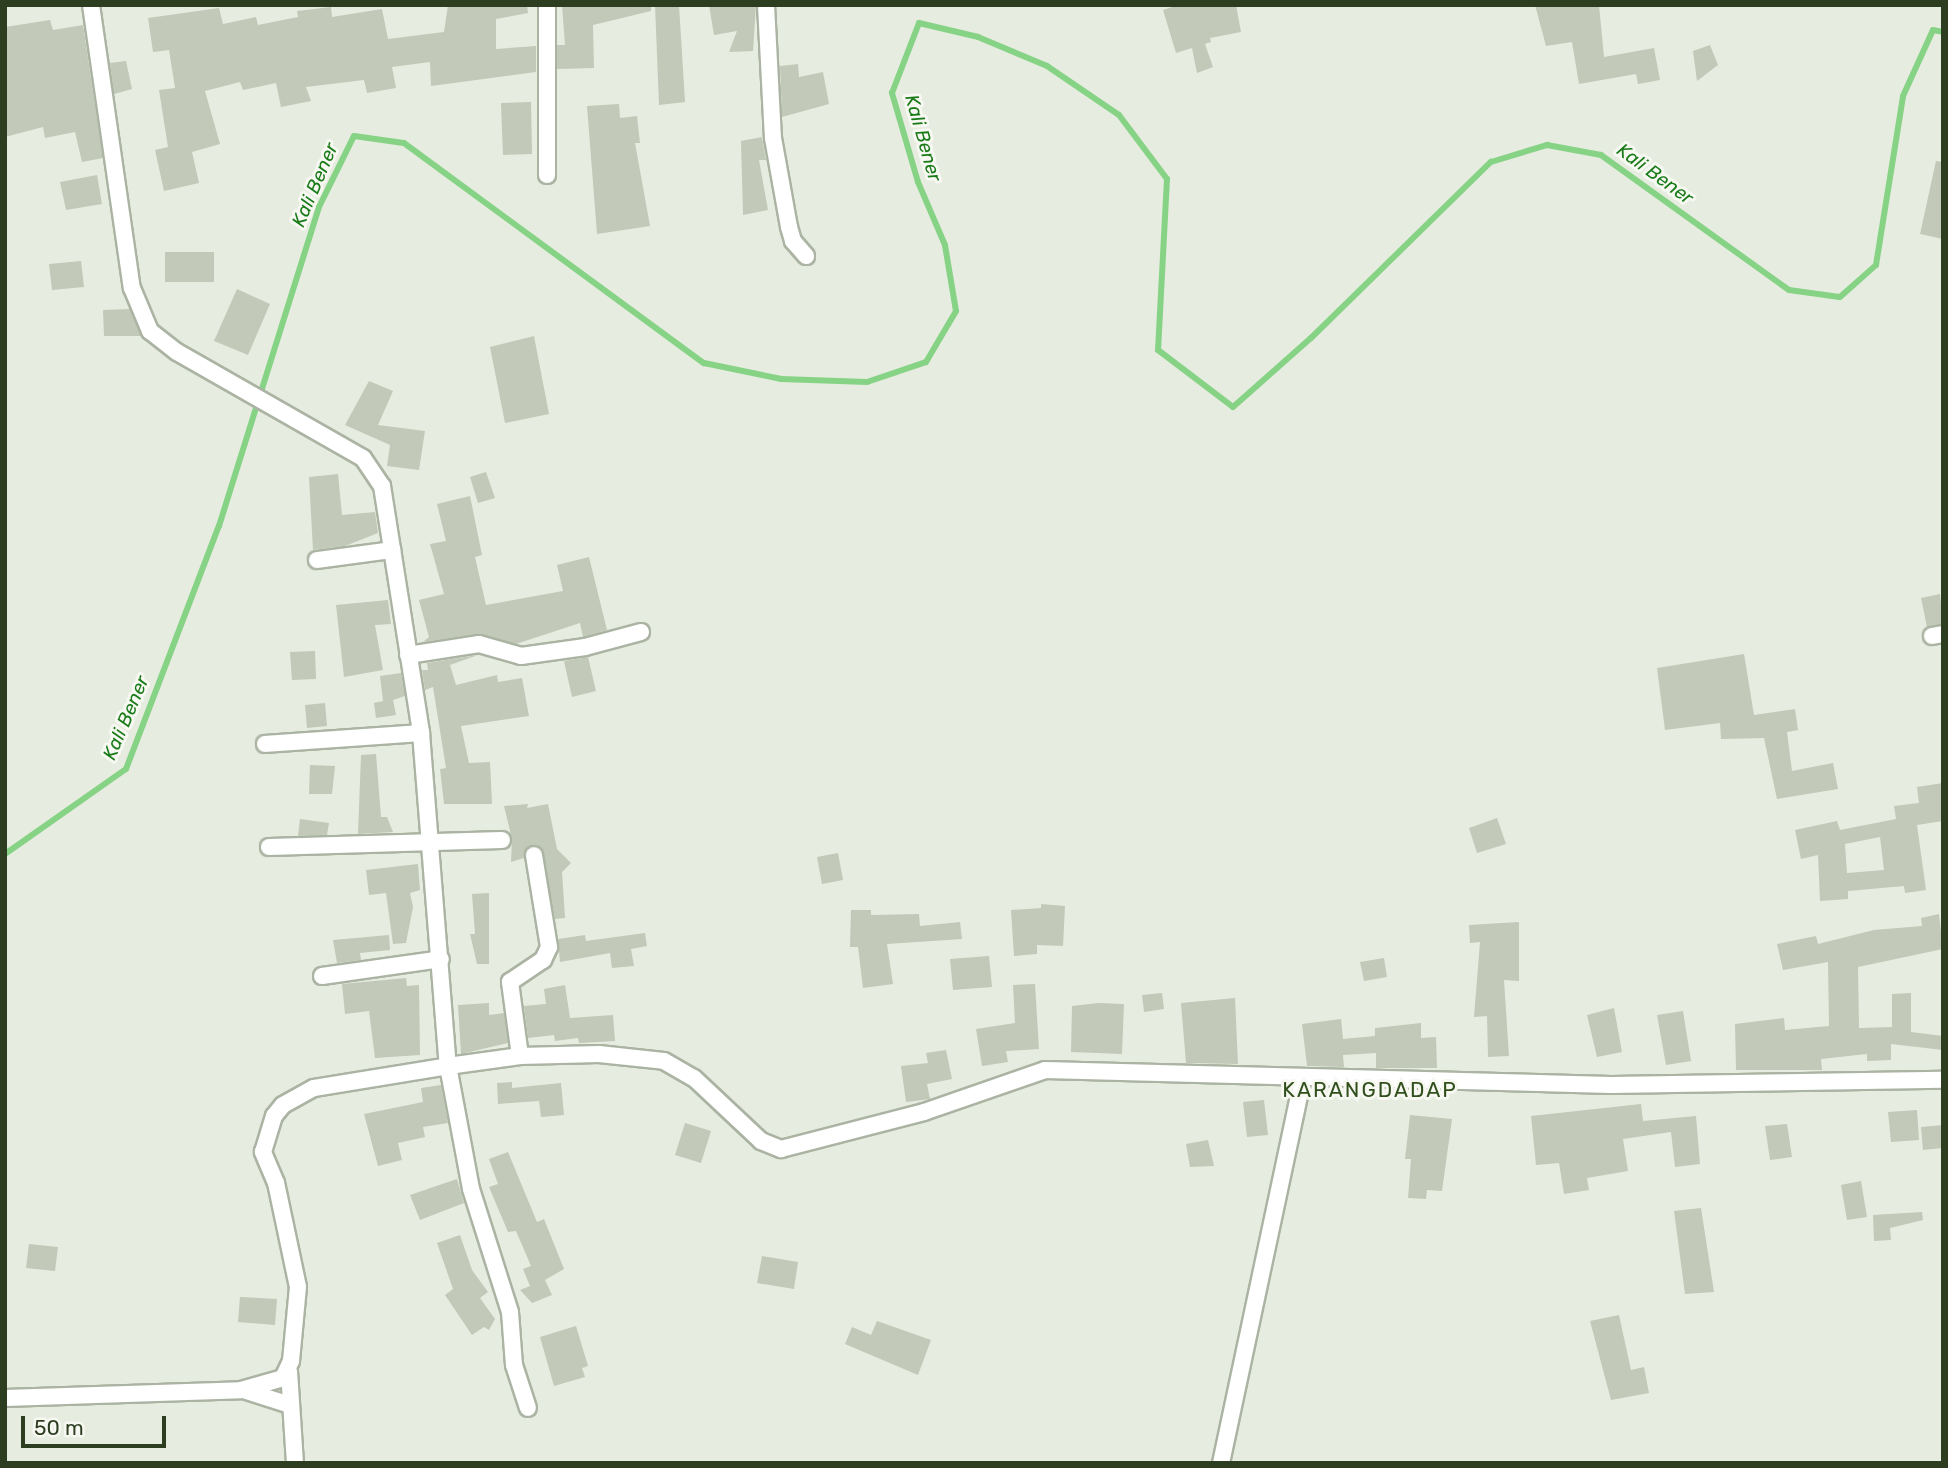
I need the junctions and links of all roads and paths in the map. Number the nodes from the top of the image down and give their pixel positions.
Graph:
1 (91, 5) edge
2 (547, 5) edge
3 (766, 5) edge
4 (547, 176) dead end
5 (806, 256) dead end
6 (392, 550) junction
7 (317, 560) dead end
8 (641, 632) dead end
9 (408, 654) junction
10 (421, 733) junction
11 (265, 744) dead end
12 (502, 841) dead end
13 (430, 842) junction
14 (269, 847) dead end
15 (534, 855) dead end
16 (441, 959) junction
17 (322, 976) dead end
18 (520, 1056) junction
19 (448, 1066) junction
20 (1303, 1078) junction
21 (1943, 1080) edge
22 (289, 1371) junction
23 (241, 1390) junction
24 (5, 1398) edge
25 (290, 1405) junction
26 (528, 1408) dead end
27 (295, 1463) edge
28 (1221, 1463) edge

1 - 6 street
2 - 4 street
3 - 5 street
6 - 7 street
6 - 9 street
8 - 9 street
9 - 10 street
10 - 11 street
10 - 13 street
12 - 13 street
13 - 14 street
13 - 16 street
15 - 18 street
16 - 17 street
16 - 19 street
18 - 19 street
18 - 20 street
19 - 22 street
19 - 26 street
20 - 21 street
20 - 28 street
22 - 23 street
22 - 25 street
23 - 24 street
23 - 25 street
25 - 27 street

